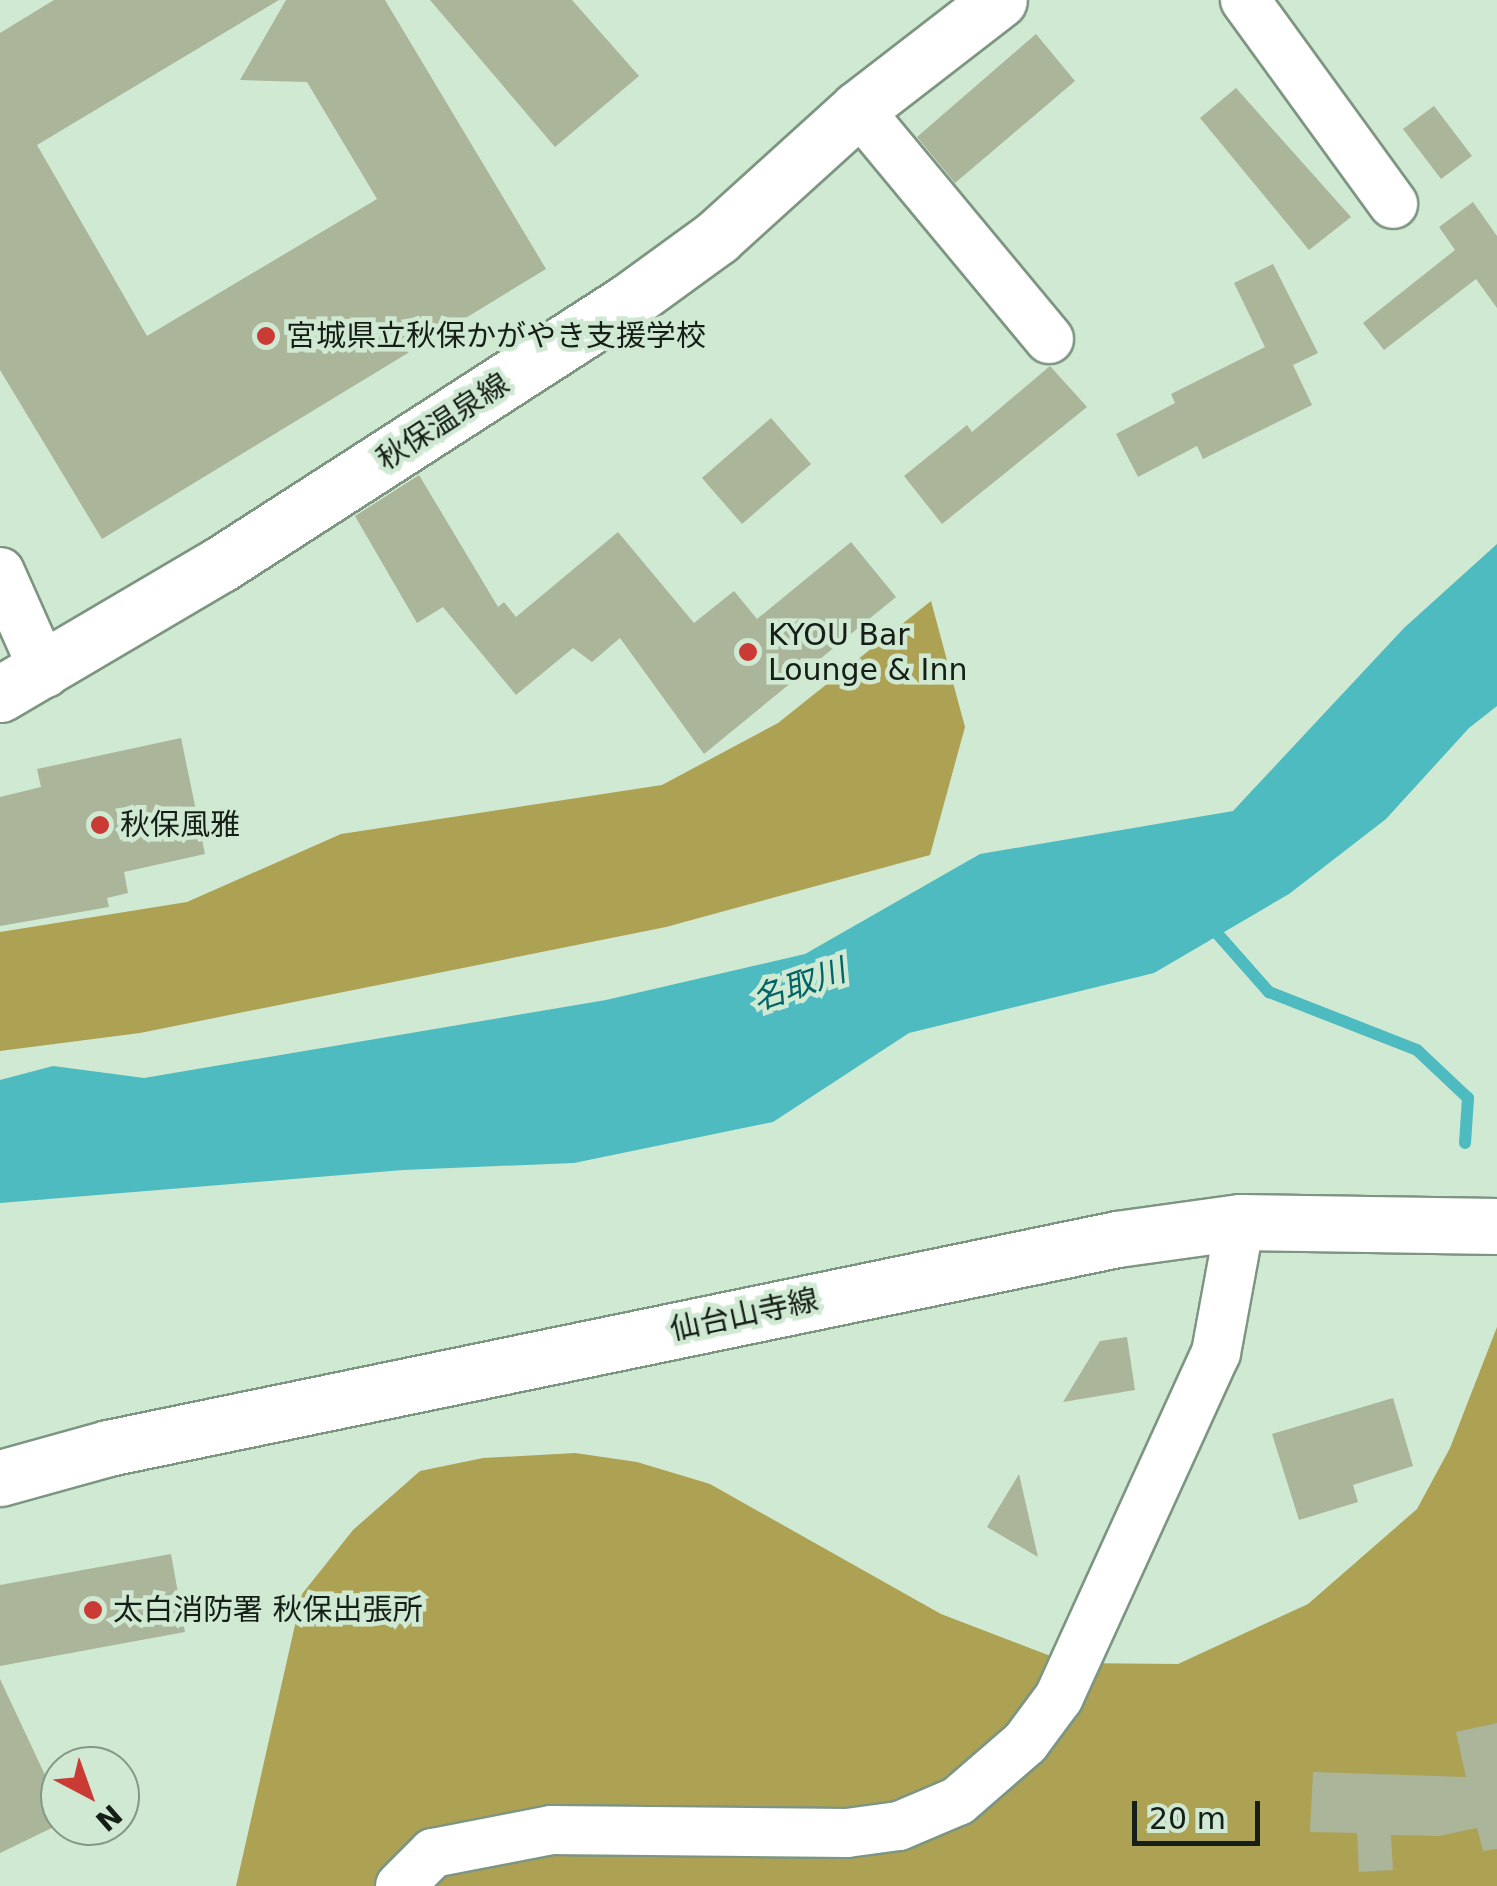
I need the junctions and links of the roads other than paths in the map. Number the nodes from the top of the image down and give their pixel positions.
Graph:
1 (998, 0) edge
2 (1245, 0) edge
3 (858, 109) junction
4 (1394, 204) dead end
5 (1049, 339) dead end
6 (0, 572) edge
7 (23, 684) edge
8 (1240, 1222) junction
9 (1497, 1226) edge
10 (0, 1478) edge
11 (400, 1886) edge

1 - 3 main road, 秋保温泉線
2 - 4 street
3 - 5 street
3 - 7 main road, 秋保温泉線
6 - 7 street
8 - 9 main road, 仙台山寺線
8 - 10 main road, 仙台山寺線
8 - 11 street

